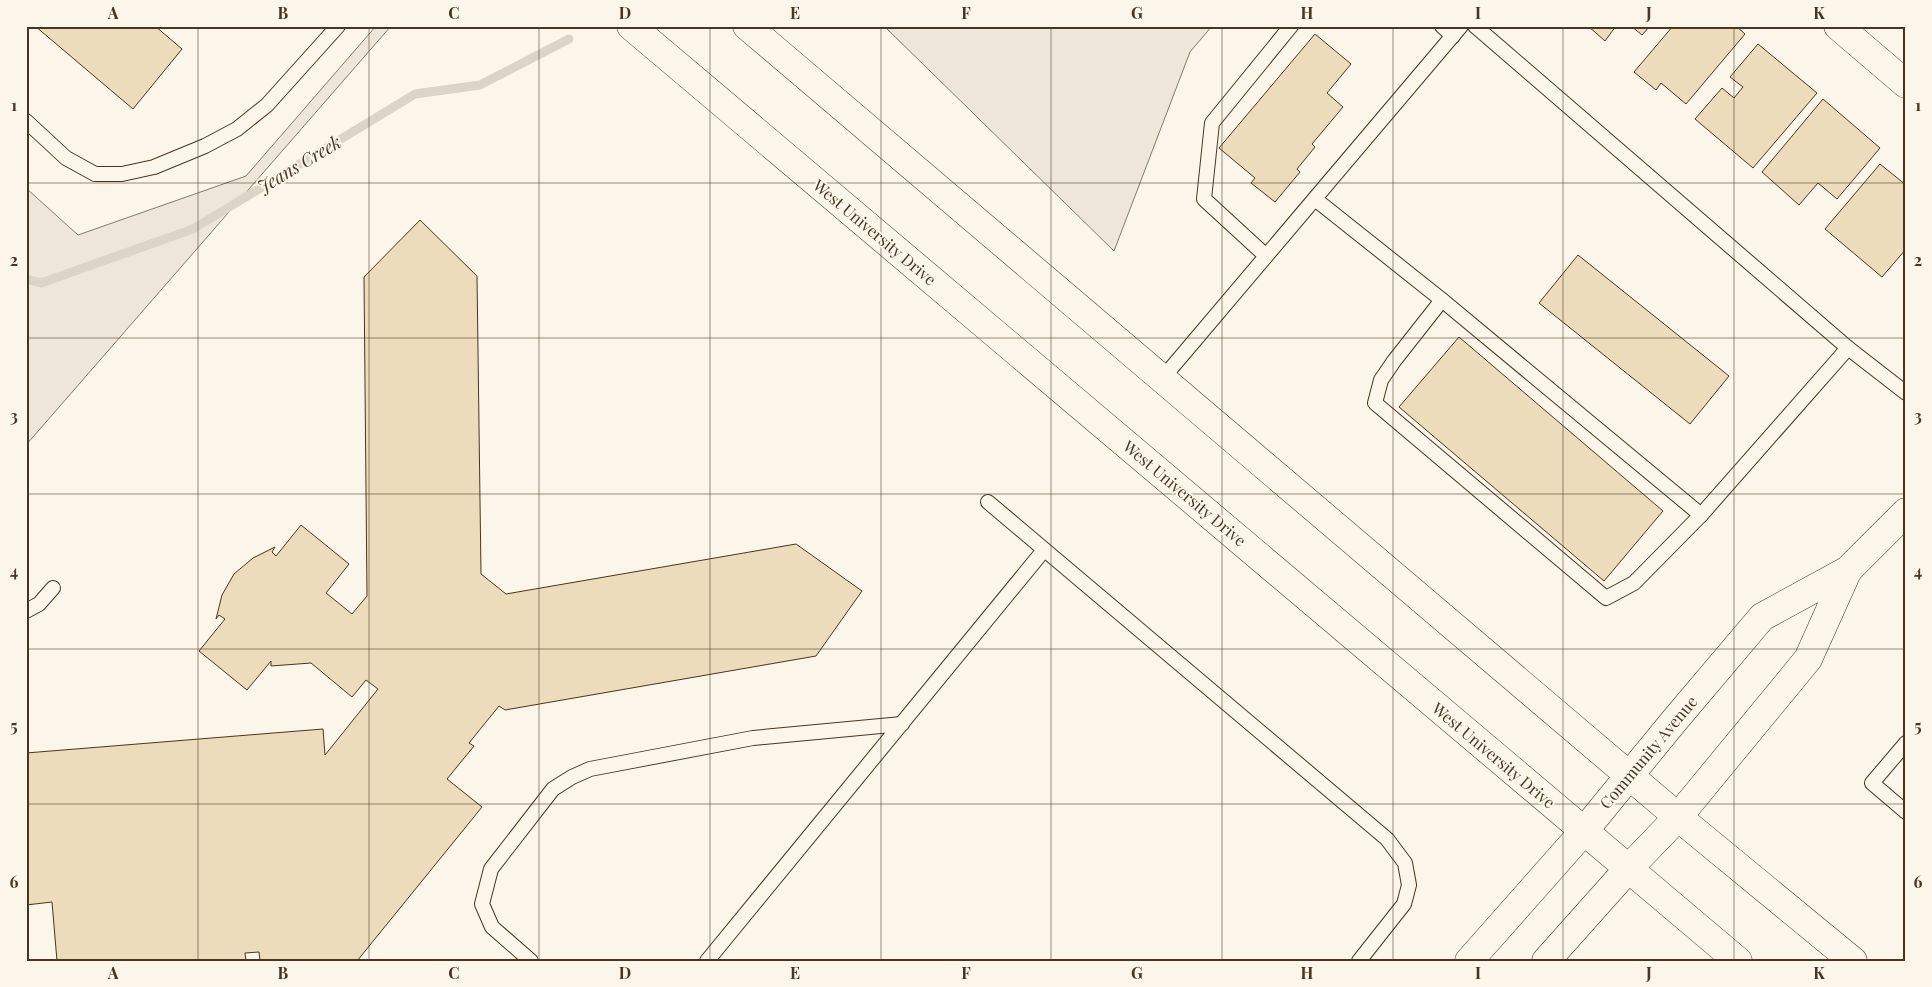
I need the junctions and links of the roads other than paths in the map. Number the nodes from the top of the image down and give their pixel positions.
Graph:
1 (338, 26) edge
2 (631, 26) edge
3 (747, 26) edge
4 (1291, 26) edge
5 (1442, 26) edge
6 (1475, 26) edge
7 (1838, 26) edge
8 (1457, 31) edge
9 (1906, 84) edge
10 (26, 121) edge
11 (1315, 198) junction
12 (1266, 256) junction
13 (1442, 300) junction
14 (1848, 348) junction
15 (1162, 378) junction
16 (1906, 393) edge
17 (988, 502) dead end
18 (1906, 512) edge
19 (1701, 515) junction
20 (1044, 550) junction
21 (1848, 570) junction
22 (53, 588) dead end
23 (26, 611) edge
24 (902, 724) junction
25 (1906, 743) edge
26 (1629, 775) junction
27 (1906, 812) edge
28 (1678, 817) junction
29 (1584, 831) junction
30 (1629, 868) junction
31 (531, 961) edge
32 (707, 961) edge
33 (1359, 961) edge
34 (1469, 961) edge
35 (1546, 961) edge
36 (1738, 961) edge
37 (1853, 961) edge

1 - 10 lane
2 - 29 main road, West University Drive
3 - 15 main road
4 - 12 lane
5 - 8 lane
6 - 14 lane
7 - 9 main road
8 - 11 lane
11 - 12 lane
11 - 13 lane
12 - 15 lane
13 - 19 lane
13 - 19 lane
14 - 16 lane
14 - 19 lane
15 - 26 main road
17 - 20 lane
18 - 21 main road, Community Avenue
20 - 24 lane
20 - 33 lane
21 - 26 main road, Community Avenue
21 - 28 main road, Community Avenue
22 - 23 lane
24 - 31 lane
24 - 32 lane
25 - 27 lane
26 - 28 main road
26 - 29 main road, Community Avenue
28 - 30 main road, Community Avenue
28 - 37 main road
29 - 30 main road, West University Drive
29 - 34 main road, Community Avenue
30 - 35 main road, Community Avenue
30 - 36 main road, West University Drive

